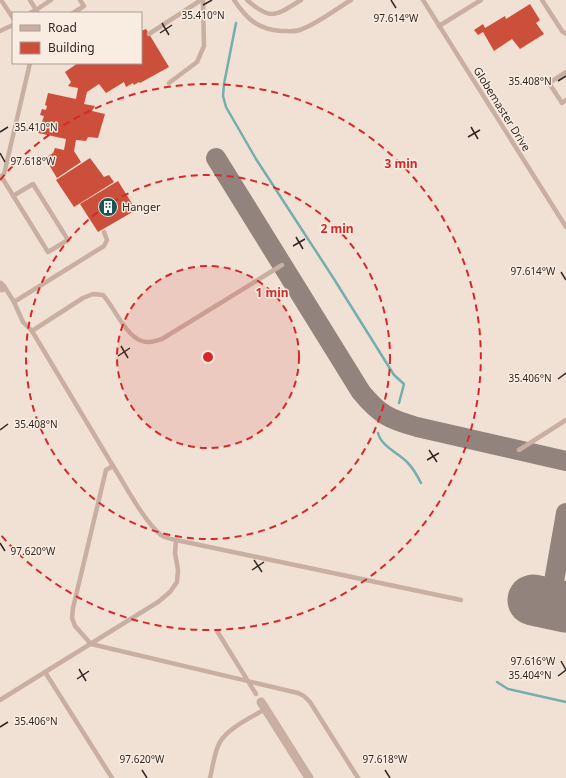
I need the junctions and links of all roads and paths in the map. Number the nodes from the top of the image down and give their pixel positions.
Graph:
1 (1, 0) edge
2 (30, 0) edge
3 (51, 0) edge
4 (80, 0) edge
5 (202, 0) edge
6 (234, 0) edge
7 (247, 0) edge
8 (301, 0) edge
9 (351, 0) edge
10 (423, 0) edge
11 (481, 0) edge
12 (542, 0) edge
13 (37, 11) edge
14 (75, 12) edge
15 (12, 16) edge
16 (12, 25) edge
17 (439, 26) junction
18 (0, 31) edge
19 (149, 34) dead end
20 (566, 34) edge
21 (30, 64) edge
22 (566, 72) edge
23 (169, 84) dead end
24 (566, 100) edge
25 (0, 176) edge
26 (13, 196) junction
27 (566, 228) edge
28 (104, 232) dead end
29 (282, 265) dead end
30 (2, 286) edge
31 (14, 302) junction
32 (32, 331) junction
33 (566, 420) edge
34 (519, 450) dead end
35 (113, 466) junction
36 (176, 540) junction
37 (461, 600) dead end
38 (217, 631) dead end
39 (91, 644) junction
40 (45, 672) junction
41 (248, 682) junction
42 (256, 694) dead end
43 (0, 700) edge
44 (263, 706) joint
45 (112, 778) edge
46 (210, 778) edge
47 (309, 778) edge
48 (358, 778) edge

1 - 15 lane
2 - 13 lane
3 - 13 lane
4 - 14 lane
5 - 19 lane
5 - 23 lane
6 - 9 lane
7 - 8 lane
10 - 17 lane, Globemaster Drive
11 - 17 lane
12 - 20 lane
16 - 18 lane
17 - 27 lane, Globemaster Drive
21 - 25 lane
22 - 24 lane
25 - 26 lane
26 - 26 lane
28 - 31 lane
29 - 32 lane
30 - 31 lane
31 - 32 lane
32 - 35 lane
33 - 34 lane
35 - 36 lane
35 - 39 lane
36 - 37 lane
36 - 39 lane
38 - 41 lane
39 - 40 lane
39 - 41 lane
40 - 43 lane
40 - 45 lane
41 - 42 lane
41 - 48 lane
44 - 46 lane
44 - 47 street

